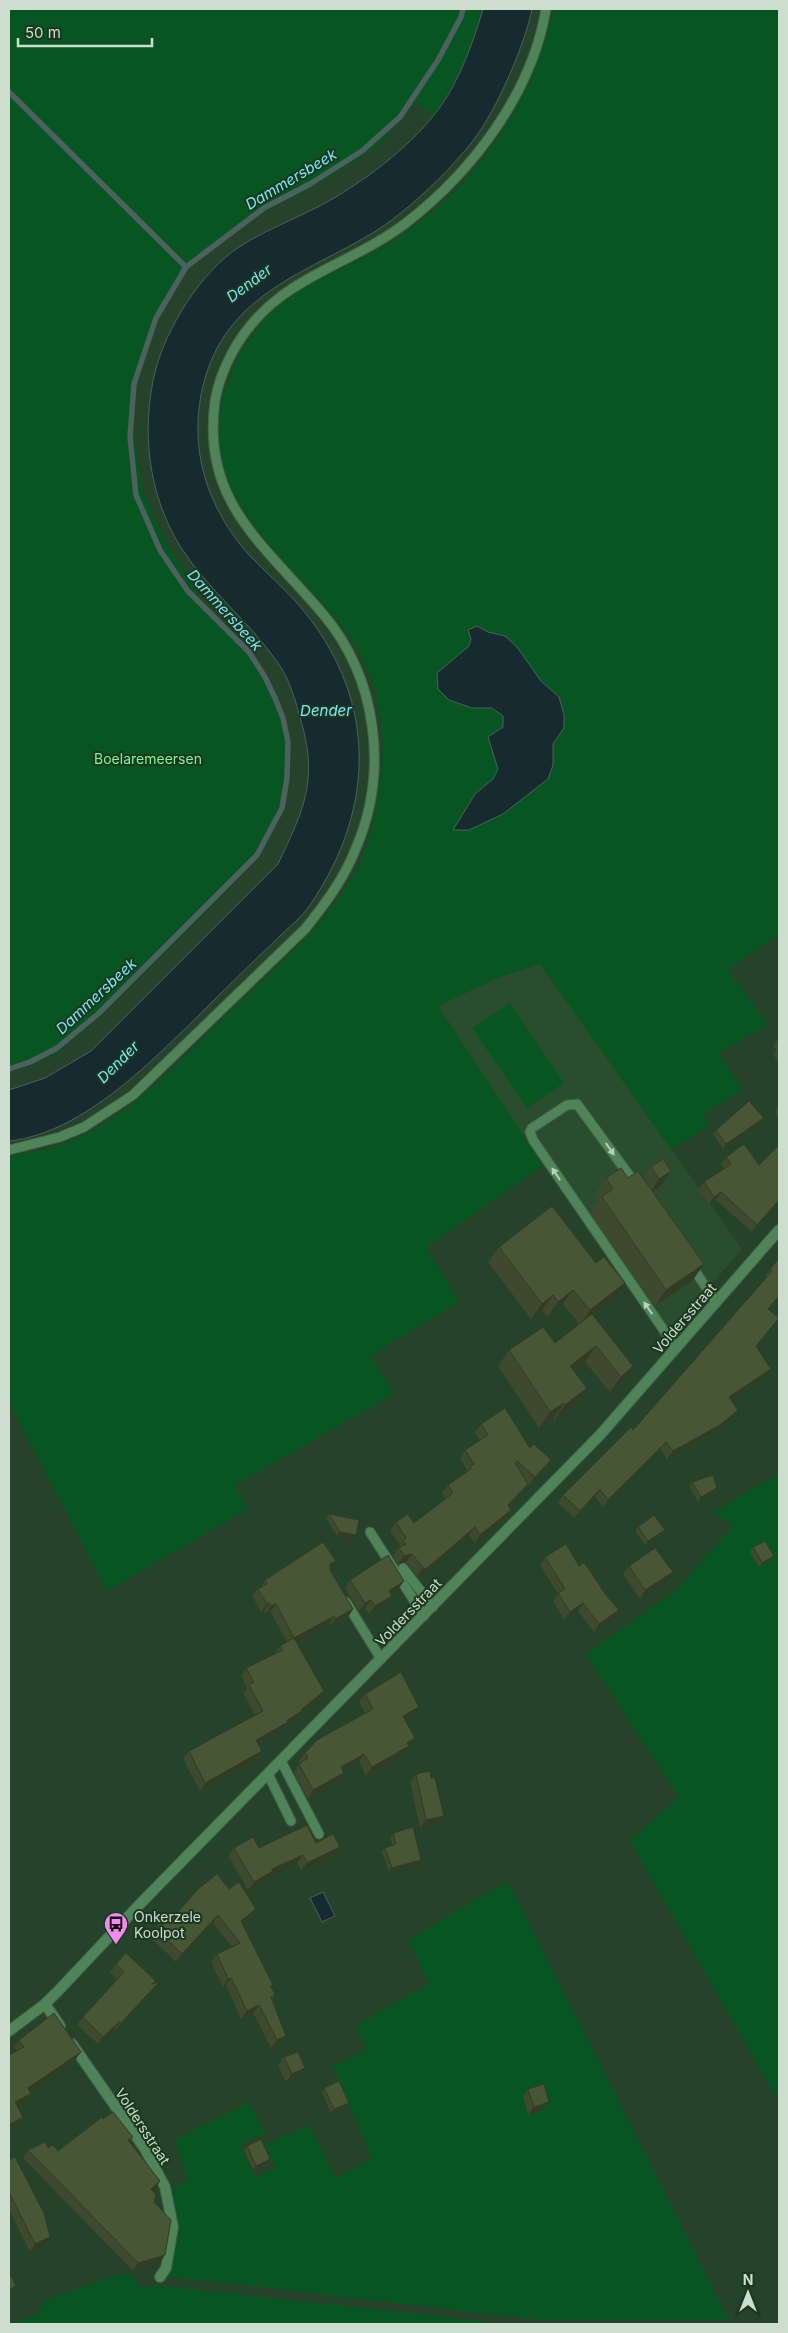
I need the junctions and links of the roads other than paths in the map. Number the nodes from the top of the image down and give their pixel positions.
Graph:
1 (546, 9) edge
2 (9, 1150) edge
3 (640, 1192) edge
4 (779, 1230) edge
5 (684, 1255) edge
6 (716, 1302) junction
7 (676, 1348) junction
8 (370, 1532) dead end
9 (403, 1568) dead end
10 (341, 1592) edge
11 (433, 1607) junction
12 (424, 1616) junction
13 (381, 1659) junction
14 (281, 1761) junction
15 (268, 1774) junction
16 (291, 1821) dead end
17 (319, 1834) dead end
18 (45, 2004) junction
19 (9, 2030) edge
20 (160, 2277) dead end

1 - 2 lane
7 -> 3 lane
4 - 6 street, Voldersstraat
5 - 6 lane
6 - 7 street, Voldersstraat
7 - 11 street, Voldersstraat
8 - 12 lane
9 - 11 lane
10 - 13 lane
11 - 12 street, Voldersstraat
12 - 13 street, Voldersstraat
13 - 14 street, Voldersstraat
14 - 15 street, Voldersstraat
14 - 17 lane
15 - 16 lane
15 - 18 street, Voldersstraat
18 - 19 street, Voldersstraat
18 - 20 street, Voldersstraat

